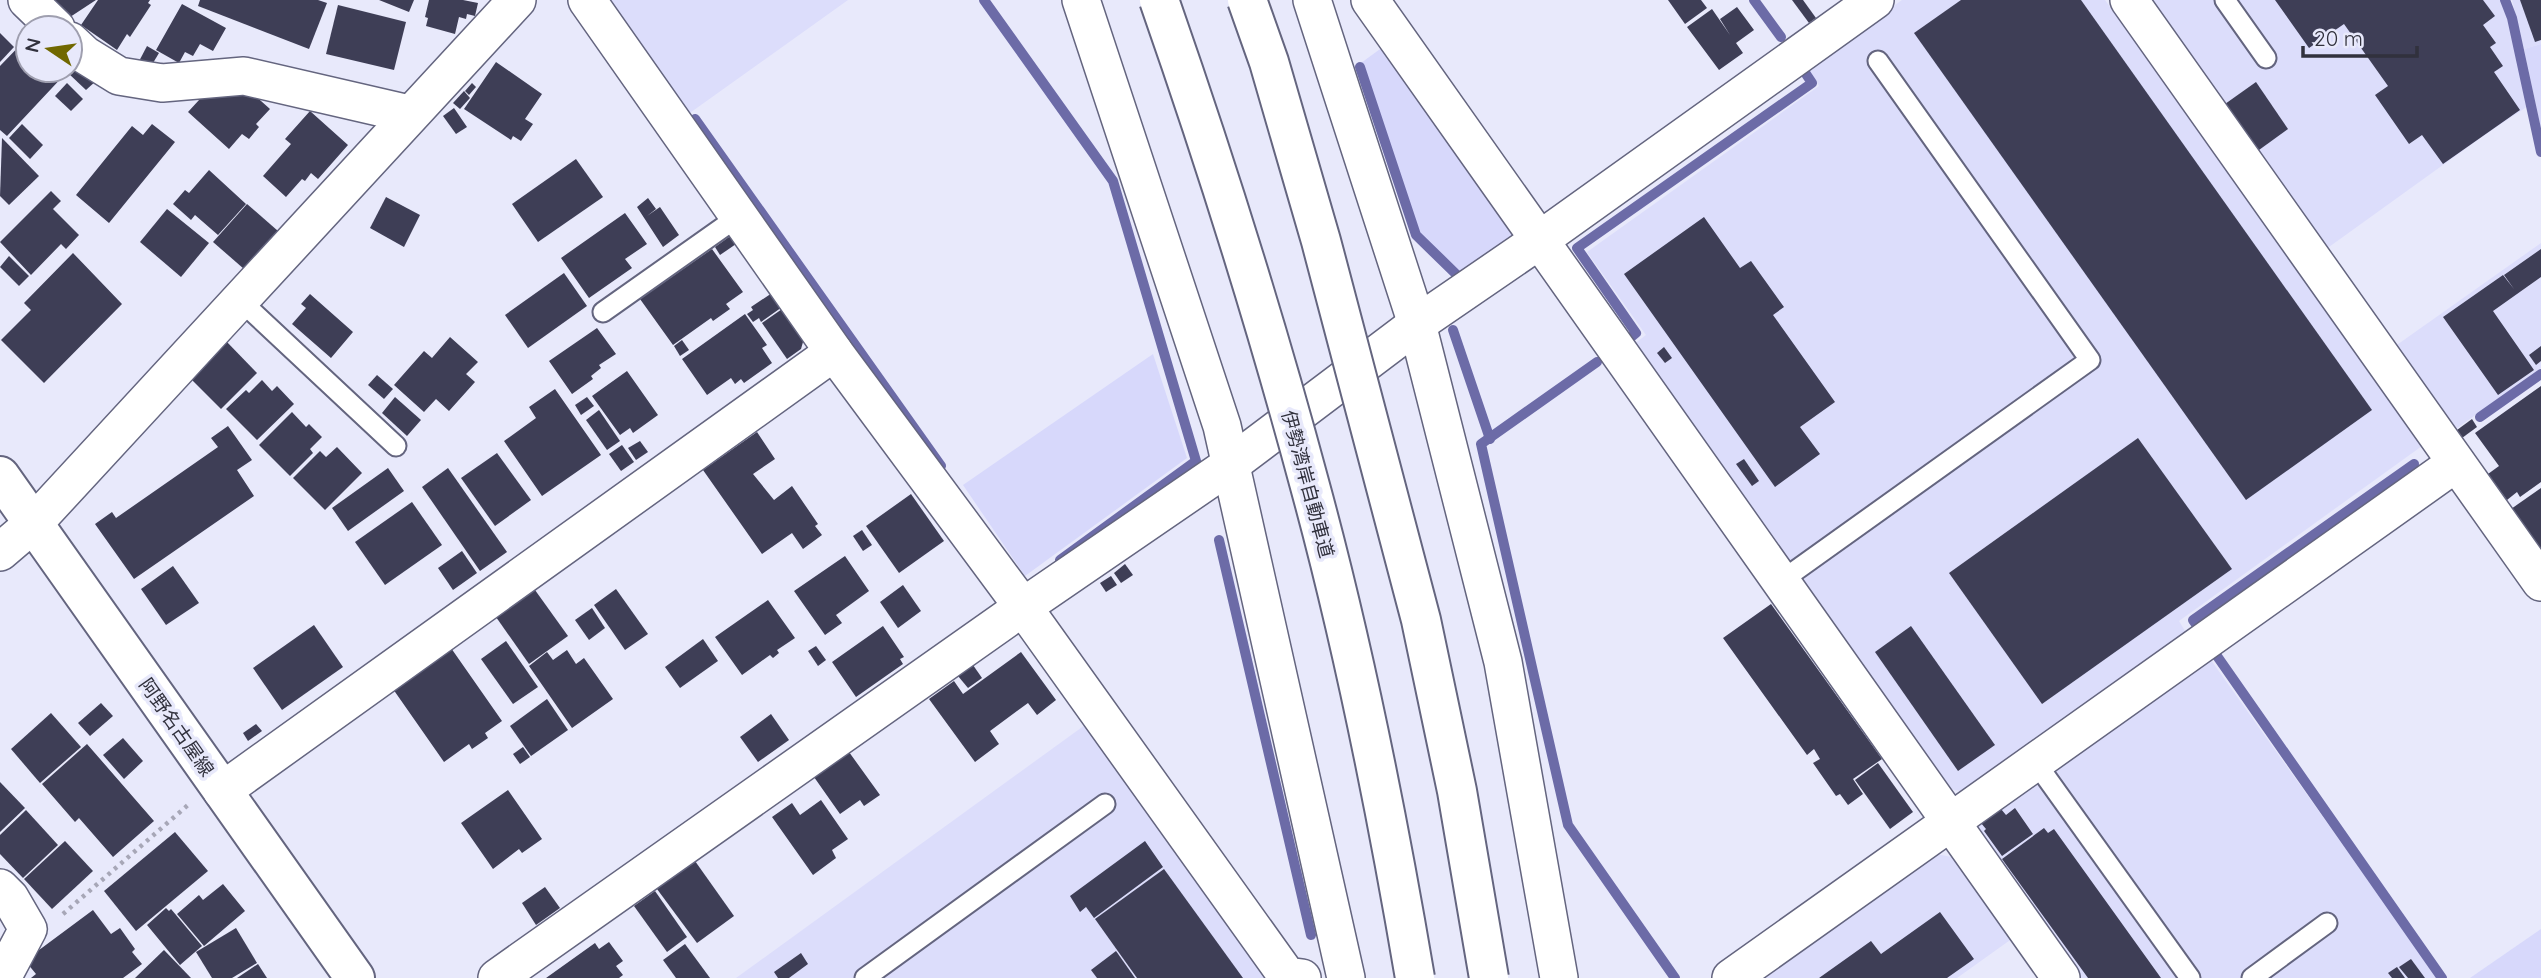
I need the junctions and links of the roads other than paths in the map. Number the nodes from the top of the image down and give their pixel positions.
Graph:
1 (27, 0) edge
2 (587, 0) edge
3 (1081, 0) edge
4 (1160, 0) edge
5 (1247, 0) edge
6 (1312, 0) edge
7 (1370, 0) edge
8 (1875, 0) edge
9 (2129, 0) edge
10 (2225, 0) edge
11 (506, 4) edge
12 (42, 14) edge
13 (84, 54) edge
14 (2266, 58) dead end
15 (1878, 61) dead end
16 (410, 114) junction
17 (738, 216) junction
18 (1541, 239) junction
19 (241, 301) junction
20 (603, 313) dead end
21 (1417, 324) junction
22 (834, 352) junction
23 (396, 446) dead end
24 (2456, 463) junction
25 (1230, 465) junction
26 (0, 475) edge
27 (34, 523) junction
28 (0, 552) edge
29 (1781, 581) junction
30 (2541, 582) edge
31 (1023, 607) junction
32 (2036, 763) junction
33 (206, 797) junction
34 (1105, 804) dead end
35 (1951, 824) junction
36 (0, 888) edge
37 (2328, 923) dead end
38 (876, 975) edge
39 (506, 976) edge
40 (3, 978) edge
41 (355, 978) edge
42 (1302, 978) edge
43 (1346, 978) edge
44 (1415, 978) edge
45 (1489, 978) edge
46 (1559, 978) edge
47 (1731, 978) edge
48 (2061, 978) edge
49 (2190, 978) edge
50 (2252, 978) edge

1 - 12 street
2 - 17 street
3 - 25 street
4 - 44 main road, 伊勢湾岸自動車道, bridge
5 - 45 main road, bridge
6 - 21 street
7 - 18 street
8 - 18 street
9 - 24 street
10 - 14 lane
11 - 16 street
13 - 16 street
15 - 29 lane
16 - 19 street
17 - 20 lane
17 - 22 street
18 - 21 street
18 - 29 street
19 - 23 lane
19 - 27 street
21 - 25 street
21 - 46 street
22 - 31 street
22 - 33 street
24 - 30 street
24 - 32 street
25 - 31 street
25 - 43 street
26 - 27 main road, 阿野名古屋線
27 - 28 street
27 - 33 main road, 阿野名古屋線
29 - 35 street
31 - 39 street
31 - 42 street
32 - 35 street
32 - 49 lane
33 - 41 main road, 阿野名古屋線
34 - 38 lane
35 - 47 street
35 - 48 street
36 - 40 street
37 - 50 lane

